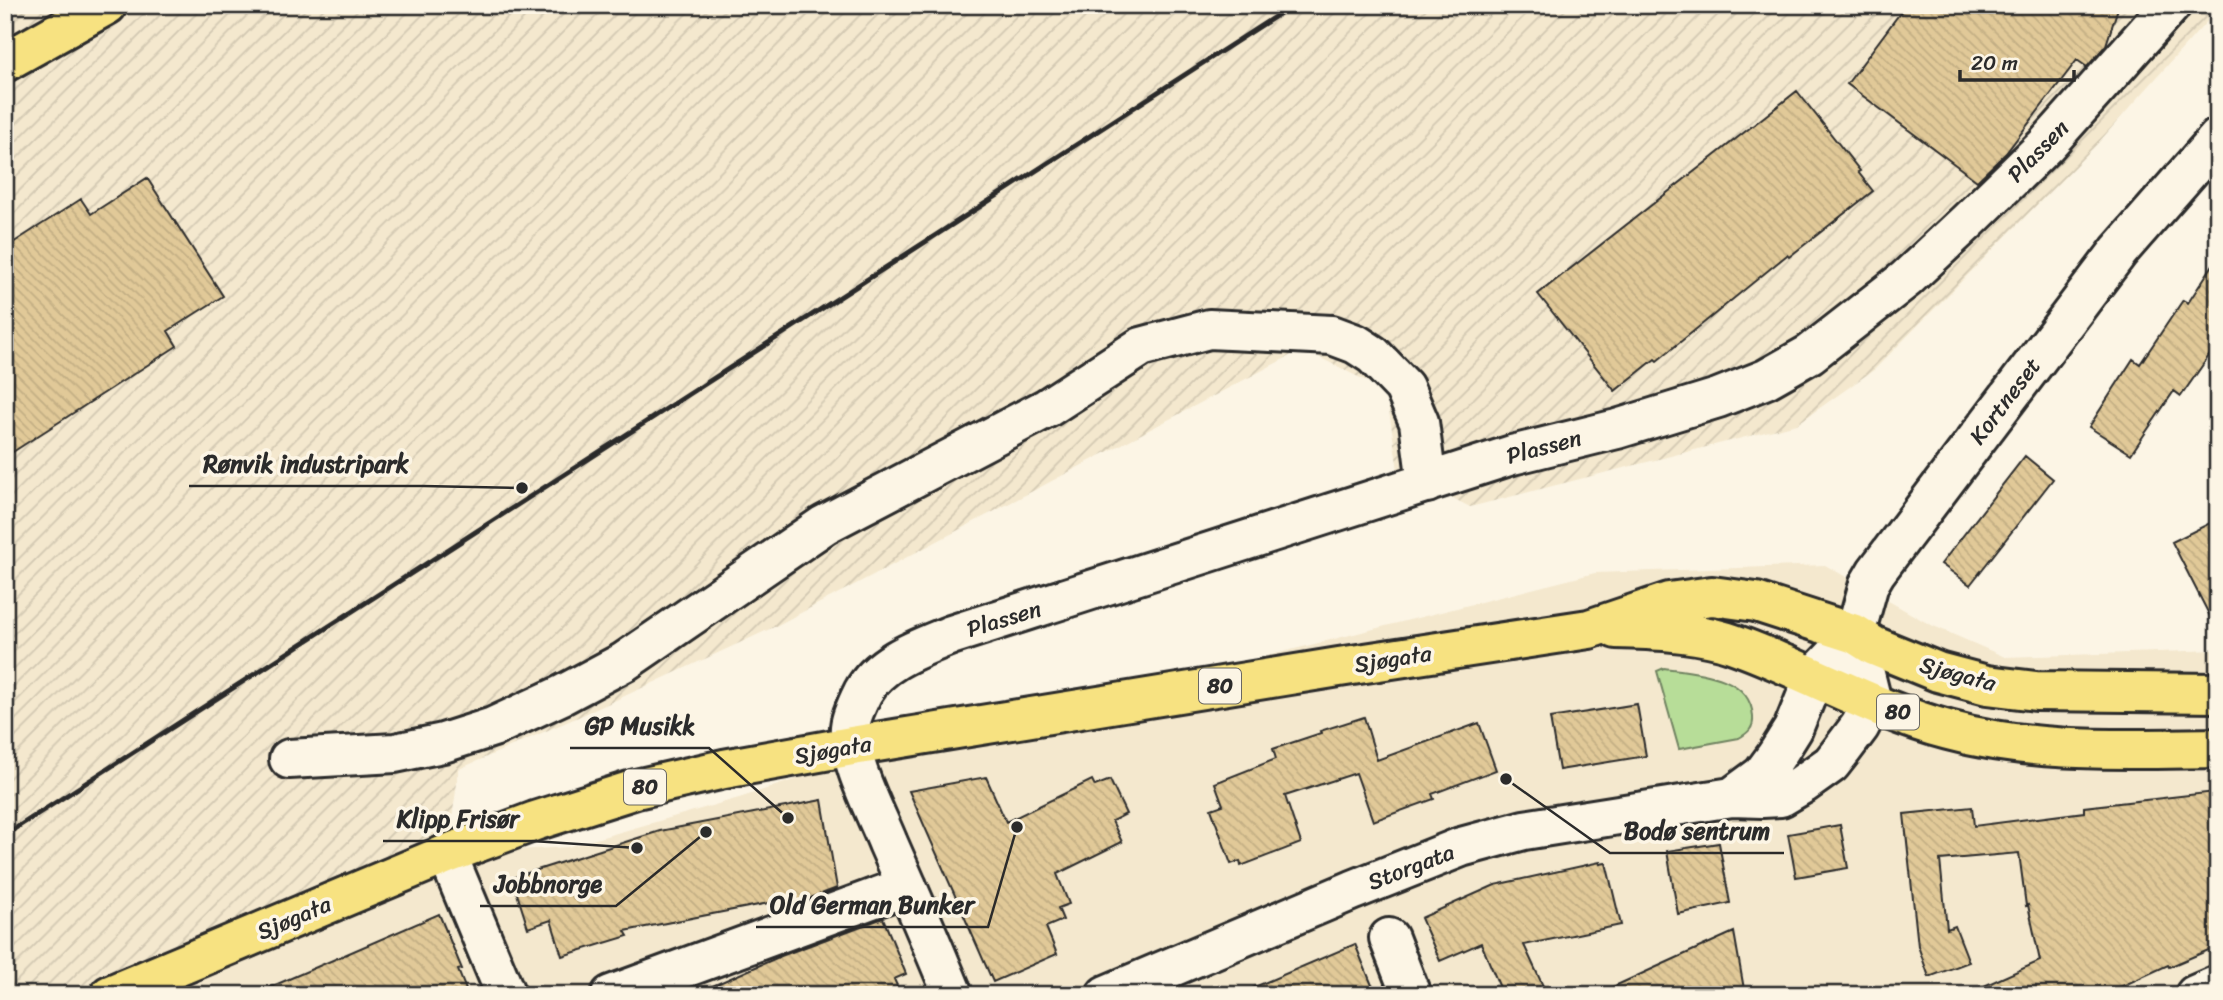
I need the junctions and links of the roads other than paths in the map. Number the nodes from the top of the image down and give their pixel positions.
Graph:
1 (107, 5) edge
2 (2171, 5) edge
3 (5, 62) edge
4 (2218, 138) edge
5 (1427, 482) junction
6 (1589, 629) junction
7 (1855, 634) junction
8 (1814, 677) junction
9 (2218, 692) edge
10 (1872, 702) junction
11 (852, 746) junction
12 (2218, 748) edge
13 (289, 759) dead end
14 (1732, 797) junction
15 (447, 855) junction
16 (907, 886) junction
17 (1389, 938) dead end
18 (2218, 985) edge
19 (110, 995) edge
20 (506, 995) edge
21 (611, 995) edge
22 (953, 995) edge
23 (1106, 995) edge
24 (1411, 995) edge
25 (2196, 995) edge

1 - 3 highway
2 - 5 street, Plassen
4 - 7 street, Kortneset
5 - 11 street, Plassen
5 - 13 street
6 - 7 highway, Sjøgata / 80
6 - 8 highway, Sjøgata / 80
6 - 11 highway, Sjøgata / 80
7 - 8 street, Kortneset
7 - 9 highway, Sjøgata / 80
7 - 10 street
8 - 10 highway, Sjøgata / 80
8 - 14 street
10 - 12 highway, Sjøgata / 80
10 - 14 street, Storgata
11 - 15 highway, Sjøgata / 80
11 - 16 street
14 - 23 street, Storgata
15 - 19 highway, Sjøgata / 80
15 - 20 street
16 - 21 street
16 - 22 street
17 - 24 street
18 - 25 street

